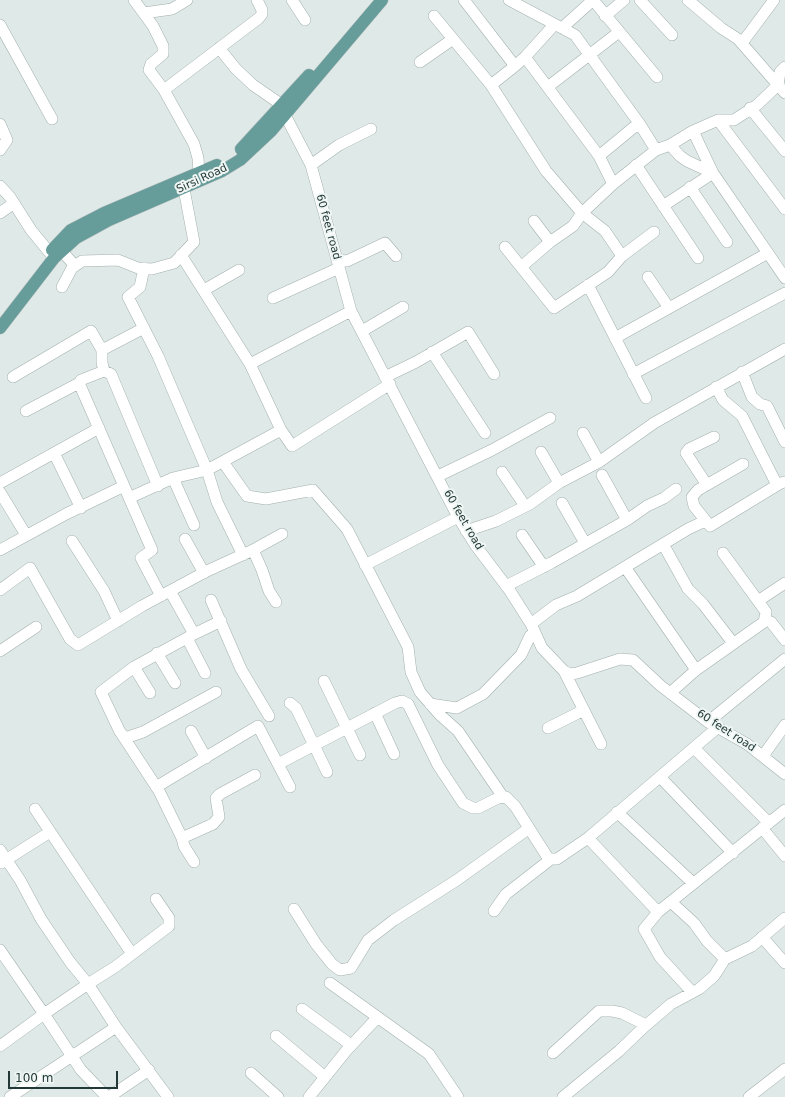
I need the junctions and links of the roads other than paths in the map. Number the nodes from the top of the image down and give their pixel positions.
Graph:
1 (134, 0) edge
2 (187, 0) edge
3 (257, 0) edge
4 (292, 0) edge
5 (371, 0) edge
6 (382, 0) edge
7 (464, 0) edge
8 (508, 0) edge
9 (530, 0) edge
10 (593, 0) edge
11 (624, 0) edge
12 (640, 0) edge
13 (688, 0) edge
14 (774, 0) edge
15 (520, 7) junction
16 (144, 13) junction
17 (434, 16) dead end
18 (606, 16) junction
19 (305, 20) dead end
20 (0, 24) edge
21 (558, 26) junction
22 (619, 32) junction
23 (672, 35) dead end
24 (453, 39) junction
25 (742, 43) junction
26 (219, 48) junction
27 (589, 56) junction
28 (525, 57) junction
29 (420, 62) dead end
30 (515, 66) junction
31 (785, 67) edge
32 (656, 77) dead end
33 (491, 85) junction
34 (548, 86) junction
35 (782, 89) edge
36 (164, 90) junction
37 (750, 108) junction
38 (284, 110) junction
39 (52, 119) dead end
40 (718, 120) junction
41 (639, 123) junction
42 (0, 124) edge
43 (372, 129) dead end
44 (693, 131) junction
45 (670, 145) junction
46 (0, 150) edge
47 (656, 150) junction
48 (785, 151) edge
49 (599, 156) junction
50 (311, 165) junction
51 (636, 166) junction
52 (713, 173) junction
53 (198, 178) junction
54 (614, 184) junction
55 (0, 186) edge
56 (690, 187) junction
57 (184, 189) junction
58 (14, 203) junction
59 (663, 206) junction
60 (785, 209) edge
61 (582, 212) junction
62 (0, 213) edge
63 (534, 221) dead end
64 (654, 232) dead end
65 (550, 242) junction
66 (727, 242) dead end
67 (505, 247) dead end
68 (768, 253) junction
69 (55, 254) junction
70 (181, 255) junction
71 (396, 256) dead end
72 (622, 256) junction
73 (698, 258) dead end
74 (338, 264) junction
75 (74, 266) junction
76 (521, 267) junction
77 (144, 268) junction
78 (239, 270) dead end
79 (648, 277) dead end
80 (785, 278) edge
81 (588, 285) junction
82 (62, 287) dead end
83 (204, 290) junction
84 (785, 293) edge
85 (273, 298) dead end
86 (403, 307) dead end
87 (669, 308) junction
88 (351, 311) junction
89 (0, 315) edge
90 (0, 328) edge
91 (144, 328) junction
92 (362, 331) junction
93 (615, 338) junction
94 (785, 349) edge
95 (102, 350) junction
96 (432, 352) junction
97 (250, 364) junction
98 (104, 371) junction
99 (742, 372) junction
100 (494, 374) dead end
101 (633, 374) junction
102 (13, 377) dead end
103 (388, 380) junction
104 (79, 383) junction
105 (716, 387) junction
106 (646, 398) dead end
107 (26, 411) dead end
108 (550, 418) dead end
109 (99, 428) junction
110 (281, 430) junction
111 (582, 433) dead end
112 (485, 434) dead end
113 (714, 437) dead end
114 (785, 442) edge
115 (541, 452) dead end
116 (54, 453) junction
117 (223, 462) junction
118 (599, 462) junction
119 (742, 464) dead end
120 (207, 470) junction
121 (502, 472) dead end
122 (602, 475) dead end
123 (438, 476) junction
124 (173, 478) junction
125 (0, 483) edge
126 (559, 483) junction
127 (782, 483) edge
128 (707, 485) junction
129 (124, 486) junction
130 (158, 486) junction
131 (676, 489) dead end
132 (0, 492) edge
133 (129, 498) junction
134 (562, 503) dead end
135 (525, 506) junction
136 (81, 508) junction
137 (458, 517) junction
138 (627, 520) junction
139 (705, 521) junction
140 (194, 525) dead end
141 (466, 531) junction
142 (282, 534) dead end
143 (26, 535) junction
144 (522, 535) dead end
145 (185, 539) dead end
146 (72, 542) dead end
147 (585, 543) junction
148 (663, 544) junction
149 (0, 550) edge
150 (248, 553) junction
151 (723, 553) dead end
152 (366, 565) junction
153 (544, 567) junction
154 (625, 568) junction
155 (204, 573) junction
156 (785, 583) edge
157 (506, 586) junction
158 (0, 590) edge
159 (166, 593) junction
160 (211, 600) dead end
161 (758, 601) junction
162 (276, 602) dead end
163 (118, 621) junction
164 (221, 621) junction
165 (771, 622) dead end
166 (36, 626) dead end
167 (533, 629) junction
168 (190, 636) junction
169 (785, 640) edge
170 (733, 643) junction
171 (0, 651) edge
172 (157, 653) junction
173 (785, 659) edge
174 (134, 667) junction
175 (696, 670) junction
176 (564, 671) junction
177 (205, 673) dead end
178 (324, 681) dead end
179 (175, 683) dead end
180 (216, 692) dead end
181 (150, 693) dead end
182 (670, 693) junction
183 (290, 703) dead end
184 (430, 704) junction
185 (584, 710) junction
186 (375, 713) junction
187 (269, 716) dead end
188 (712, 725) junction
189 (784, 727) edge
190 (346, 728) junction
191 (548, 728) dead end
192 (191, 731) dead end
193 (125, 738) junction
194 (601, 744) dead end
195 (314, 745) junction
196 (694, 749) junction
197 (394, 754) dead end
198 (360, 755) dead end
199 (763, 756) junction
200 (206, 758) junction
201 (278, 764) junction
202 (327, 772) dead end
203 (785, 774) edge
204 (255, 775) dead end
205 (660, 777) junction
206 (156, 787) junction
207 (290, 787) dead end
208 (503, 797) junction
209 (35, 809) dead end
210 (785, 810) edge
211 (617, 812) junction
212 (766, 825) junction
213 (528, 829) junction
214 (50, 832) junction
215 (182, 838) junction
216 (588, 838) junction
217 (0, 850) edge
218 (733, 853) junction
219 (785, 856) edge
220 (551, 859) junction
221 (3, 861) edge
222 (194, 862) dead end
223 (693, 883) junction
224 (156, 899) dead end
225 (671, 902) junction
226 (294, 909) dead end
227 (494, 911) dead end
228 (658, 912) junction
229 (785, 918) edge
230 (762, 937) junction
231 (0, 950) edge
232 (132, 954) junction
233 (725, 959) junction
234 (785, 963) edge
235 (330, 983) dead end
236 (88, 984) junction
237 (692, 992) junction
238 (302, 1009) dead end
239 (44, 1014) junction
240 (377, 1018) junction
241 (646, 1025) junction
242 (116, 1027) junction
243 (276, 1036) dead end
244 (351, 1045) junction
245 (0, 1046) edge
246 (553, 1053) dead end
247 (72, 1056) junction
248 (785, 1069) edge
249 (149, 1070) junction
250 (251, 1074) dead end
251 (325, 1077) junction
252 (10, 1097) edge
253 (108, 1097) edge
254 (168, 1097) edge
255 (278, 1097) edge
256 (309, 1097) edge
257 (458, 1097) edge
258 (563, 1097) edge
259 (749, 1097) edge

1 - 16 street
2 - 16 street
3 - 26 street
4 - 19 street
5 - 38 main road, Sirsi Road
6 - 38 main road, Sirsi Road
7 - 30 street
8 - 15 street
9 - 15 street
10 - 18 street
10 - 21 street
11 - 18 street
12 - 23 street
13 - 25 street
14 - 25 street
15 - 21 street
16 - 36 street
17 - 24 street
18 - 22 street
20 - 39 street
21 - 27 street
21 - 28 street
22 - 27 street
22 - 32 street
24 - 29 street
24 - 33 street
25 - 35 street
26 - 36 street
26 - 38 street
27 - 34 street
27 - 41 street
28 - 30 street
28 - 34 street
30 - 33 street
31 - 35 street
33 - 61 street
34 - 49 street
35 - 37 street
36 - 53 street
37 - 40 street
37 - 48 street
38 - 50 street, 60 feet road
38 - 53 main road, Sirsi Road
40 - 44 street
40 - 60 street
41 - 47 street
41 - 49 street
42 - 46 street
43 - 50 street
44 - 45 street
44 - 52 street
45 - 47 street
45 - 52 street
47 - 51 street
49 - 54 street
50 - 74 street, 60 feet road
51 - 54 street
51 - 59 street
52 - 56 street
52 - 68 street
53 - 57 main road, Sirsi Road
53 - 69 main road, Sirsi Road
54 - 61 street
55 - 58 street
56 - 59 street
56 - 66 street
57 - 69 main road, Sirsi Road
57 - 70 street
58 - 62 street
58 - 69 street
59 - 73 street
61 - 65 street
61 - 72 street
63 - 65 street
64 - 72 street
65 - 76 street
67 - 76 street
68 - 80 street
68 - 87 street
69 - 75 street
69 - 89 main road, Sirsi Road
69 - 90 main road, Sirsi Road
70 - 77 street
70 - 83 street
71 - 74 street
72 - 81 street
74 - 85 street
74 - 88 street, 60 feet road
75 - 77 street
75 - 82 street
76 - 81 street
77 - 91 street
78 - 83 street
79 - 87 street
81 - 93 street
83 - 97 street
84 - 101 street
86 - 92 street
87 - 93 street
88 - 92 street, 60 feet road
88 - 97 street
91 - 95 street
91 - 120 street
92 - 103 street, 60 feet road
93 - 101 street
94 - 99 street
95 - 98 street
95 - 102 street
96 - 100 street
96 - 103 street
96 - 112 street
97 - 110 street
98 - 104 street
98 - 130 street
99 - 105 street
99 - 114 street
101 - 106 street
103 - 110 street
103 - 123 street, 60 feet road
104 - 107 street
104 - 109 street
105 - 118 street
105 - 127 street
108 - 123 street
109 - 116 street
109 - 129 street
110 - 117 street
111 - 118 street
113 - 128 street
115 - 126 street
116 - 125 street
116 - 136 street
117 - 120 street
117 - 152 street
118 - 126 street
119 - 128 street
120 - 124 street
120 - 150 street
121 - 135 street
122 - 138 street
123 - 137 street, 60 feet road
124 - 130 street
124 - 140 street
126 - 135 street
127 - 139 street
128 - 139 street
129 - 133 street
129 - 136 street
130 - 133 street
131 - 138 street
132 - 143 street
133 - 159 street
134 - 147 street
135 - 141 street
136 - 143 street
137 - 141 street, 60 feet road
137 - 152 street
138 - 147 street
139 - 148 street
141 - 157 street, 60 feet road
142 - 150 street
143 - 149 street
144 - 153 street
145 - 155 street
146 - 163 street
147 - 153 street
148 - 154 street
148 - 170 street
150 - 155 street
150 - 162 street
151 - 161 street
152 - 184 street
153 - 157 street
154 - 167 street
154 - 175 street
155 - 159 street
156 - 161 street
157 - 167 street, 60 feet road
158 - 163 street
159 - 163 street
159 - 168 street
160 - 164 street
161 - 170 street
164 - 168 street
164 - 187 street
165 - 169 street
166 - 171 street
167 - 176 street, 60 feet road
167 - 184 street
168 - 172 street
168 - 177 street
170 - 175 street
172 - 174 street
172 - 179 street
173 - 188 street
174 - 181 street
174 - 193 street
175 - 182 street
176 - 182 street, 60 feet road
176 - 185 street
178 - 190 street
180 - 193 street
182 - 188 street, 60 feet road
183 - 195 street
184 - 208 street
185 - 191 street
185 - 194 street
186 - 190 street
186 - 197 street
186 - 208 street
188 - 196 street
188 - 199 street, 60 feet road
189 - 199 street
190 - 195 street
190 - 198 street
192 - 200 street
193 - 206 street
195 - 201 street
195 - 202 street
196 - 205 street
196 - 212 street
199 - 203 street, 60 feet road
200 - 201 street
200 - 206 street
201 - 207 street
204 - 215 street
205 - 211 street
205 - 218 street
206 - 215 street
208 - 213 street
209 - 214 street
210 - 212 street
211 - 216 street
211 - 223 street
212 - 218 street
212 - 219 street
213 - 220 street
213 - 226 street
214 - 221 street
214 - 232 street
215 - 222 street
216 - 220 street
216 - 228 street
217 - 221 street
218 - 223 street
220 - 227 street
221 - 236 street
223 - 225 street
224 - 232 street
225 - 228 street
225 - 233 street
228 - 237 street
229 - 230 street
230 - 233 street
230 - 234 street
231 - 239 street
232 - 236 street
233 - 237 street
235 - 240 street
236 - 239 street
236 - 242 street
237 - 241 street
238 - 244 street
239 - 245 street
239 - 247 street
240 - 244 street
240 - 257 street
241 - 246 street
241 - 258 street
242 - 247 street
242 - 249 street
243 - 251 street
244 - 251 street
247 - 252 street
247 - 253 street
248 - 259 street
249 - 253 street
249 - 254 street
250 - 255 street
251 - 256 street

